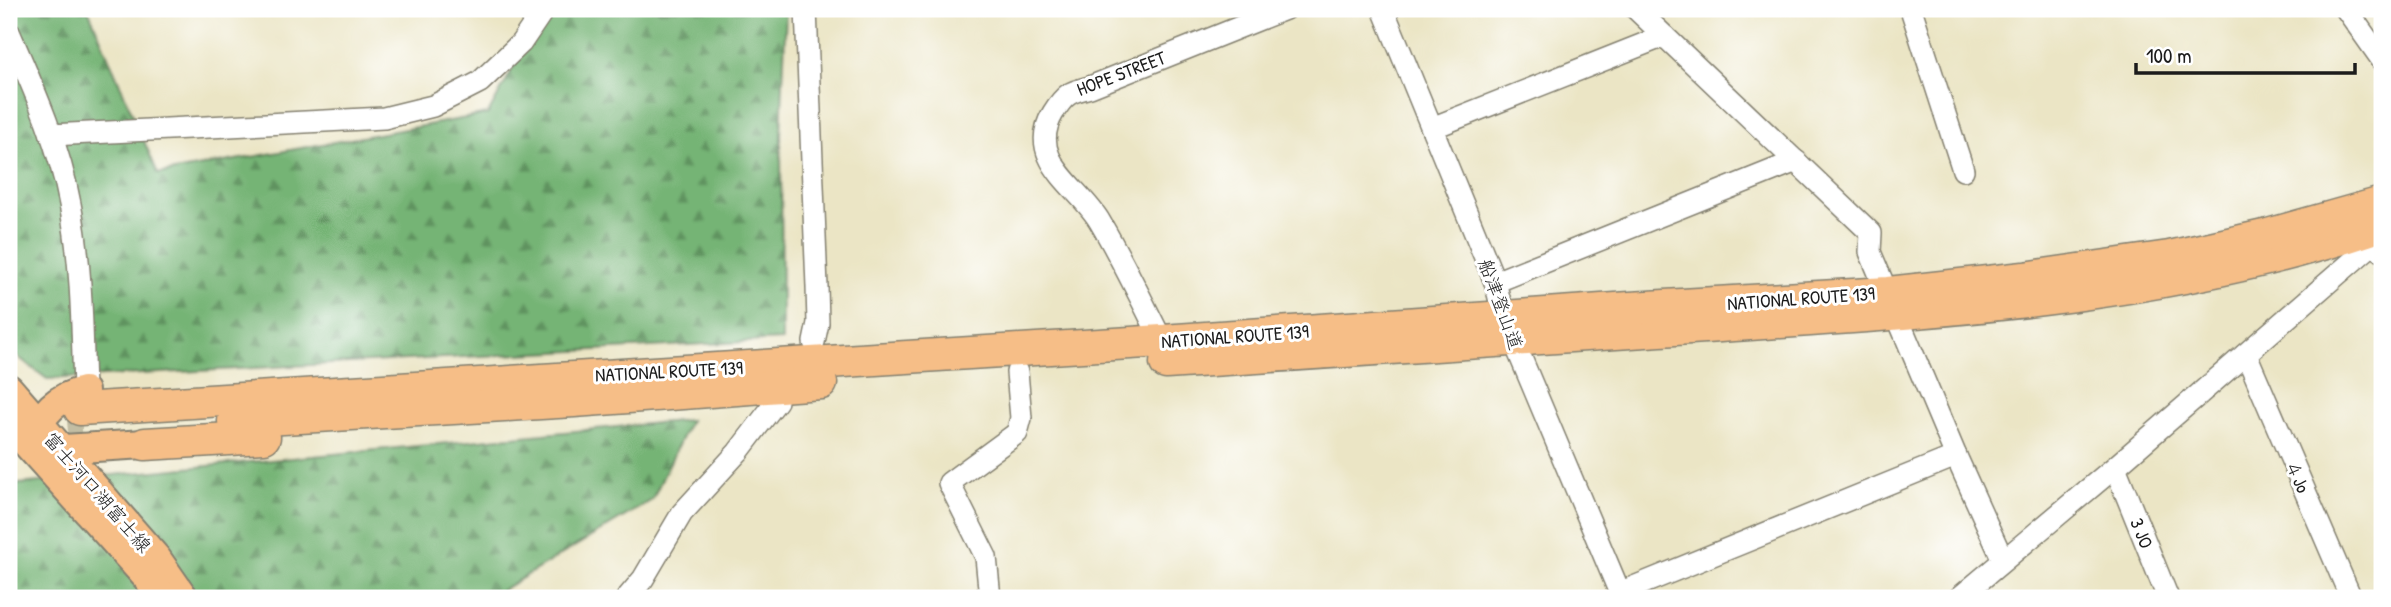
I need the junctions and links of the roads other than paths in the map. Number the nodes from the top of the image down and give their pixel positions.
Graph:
1 (544, 9) edge
2 (806, 9) edge
3 (1285, 9) edge
4 (1383, 9) edge
5 (1636, 9) edge
6 (1911, 9) edge
7 (2346, 9) edge
8 (9, 32) edge
9 (1664, 36) junction
10 (2382, 60) edge
11 (1432, 128) junction
12 (51, 135) junction
13 (1796, 161) junction
14 (1963, 170) dead end
15 (2382, 203) edge
16 (2381, 239) edge
17 (1495, 282) junction
18 (1892, 303) junction
19 (1508, 328) junction
20 (814, 341) dead end
21 (1163, 341) junction
22 (2246, 354) junction
23 (1017, 372) junction
24 (574, 389) junction
25 (10, 398) edge
26 (777, 401) dead end
27 (38, 423) junction
28 (9, 424) edge
29 (58, 430) edge
30 (145, 444) junction
31 (1956, 456) junction
32 (2115, 467) junction
33 (115, 510) junction
34 (2003, 560) junction
35 (1981, 590) edge
36 (1621, 595) edge
37 (166, 598) edge
38 (184, 598) edge
39 (627, 598) edge
40 (990, 598) edge
41 (1959, 598) edge
42 (2168, 598) edge
43 (2351, 598) edge

1 - 12 street
2 - 20 street
3 - 21 street, HOPE STREET
4 - 11 street, 船津登山道
5 - 9 street
6 - 14 street
7 - 10 street
8 - 12 street
9 - 11 street
9 - 13 street
11 - 17 street, 船津登山道
12 - 29 street
13 - 17 street
13 - 18 street
15 - 18 highway, NATIONAL ROUTE 139
16 - 18 highway, NATIONAL ROUTE 139
16 - 22 street
17 - 19 street, 船津登山道
18 - 19 highway, NATIONAL ROUTE 139
18 - 31 street
19 - 21 highway, NATIONAL ROUTE 139
19 - 23 highway, NATIONAL ROUTE 139
19 - 36 street, 船津登山道
21 - 24 highway, NATIONAL ROUTE 139
22 - 32 street
22 - 43 street, ４Jo
23 - 24 highway, NATIONAL ROUTE 139
23 - 40 street
24 - 29 highway, NATIONAL ROUTE 139
24 - 29 highway
24 - 30 highway
25 - 27 main road, 富士河口湖富士線
25 - 29 main road
26 - 39 street
27 - 29 main road
27 - 29 main road
28 - 29 main road, 富士河口湖富士線
29 - 30 main road
29 - 33 main road, 富士河口湖富士線
29 - 37 main road, 富士河口湖富士線
30 - 33 main road
31 - 34 street
31 - 36 street
32 - 34 street
32 - 42 street, 3 JO
33 - 38 main road, 富士河口湖富士線
34 - 35 street
35 - 41 street

